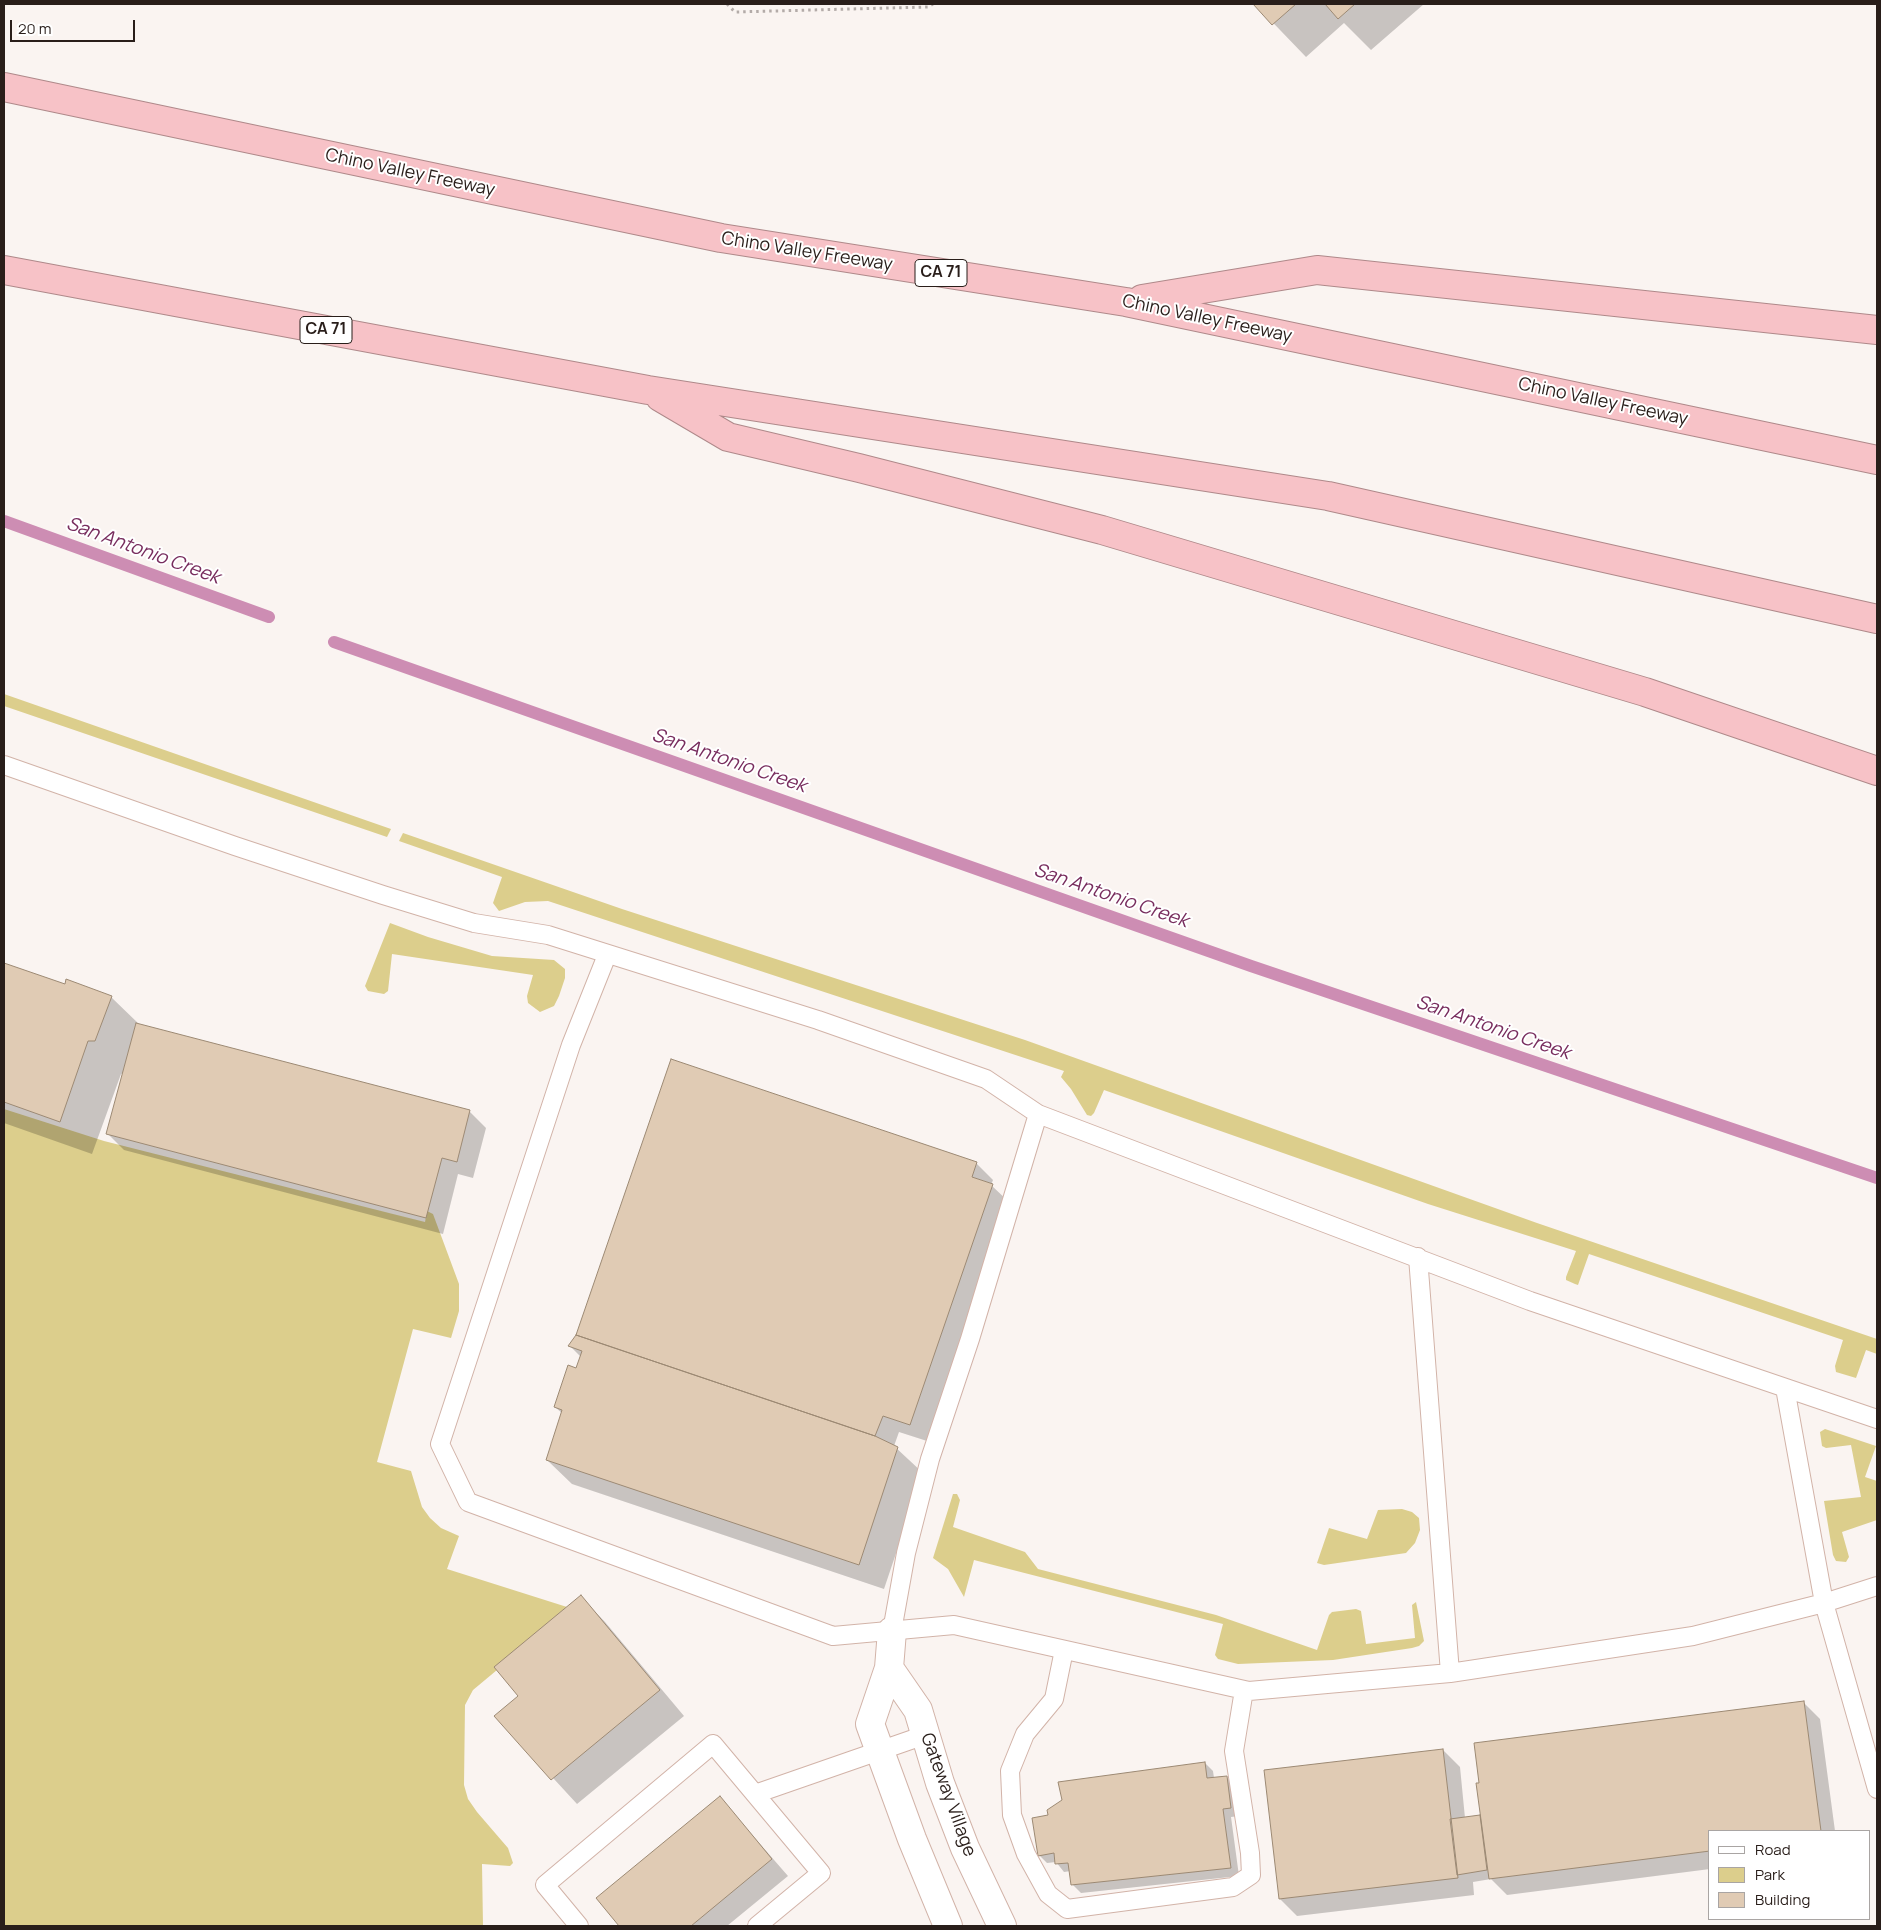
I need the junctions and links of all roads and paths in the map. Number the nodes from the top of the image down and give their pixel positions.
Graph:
1 (727, 4) edge
2 (933, 4) edge
3 (4, 87) edge
4 (4, 270) edge
5 (1126, 302) junction
6 (1877, 330) edge
7 (648, 390) junction
8 (1877, 460) edge
9 (1877, 619) edge
10 (4, 765) edge
11 (1877, 771) edge
12 (607, 955) junction
13 (1038, 1114) junction
14 (1418, 1257) junction
15 (1785, 1388) junction
16 (1877, 1419) edge
17 (1877, 1586) edge
18 (1824, 1603) junction
19 (892, 1631) junction
20 (1064, 1650) junction
21 (889, 1668) junction
22 (1450, 1673) junction
23 (1244, 1690) junction
24 (925, 1734) junction
25 (879, 1750) junction
26 (1877, 1789) edge
27 (755, 1794) junction
28 (579, 1926) edge
29 (757, 1926) edge
30 (948, 1926) edge
31 (1002, 1926) edge

1 - 2 path
3 - 5 highway, Chino Valley Freeway / CA 71
4 - 7 highway, CA 71
5 - 6 highway
5 - 8 highway, Chino Valley Freeway / CA 71
7 - 9 highway, CA 71
7 - 11 highway
10 - 12 lane
12 - 13 lane
12 - 19 lane
13 - 14 lane
13 - 19 lane
14 - 15 lane
14 - 22 lane
15 - 16 lane
15 - 18 lane
17 - 18 lane
18 - 22 lane
18 - 26 lane
19 - 20 lane
19 - 21 street
20 - 23 lane
20 - 23 lane
21 - 24 street, Gateway Village
21 - 25 street
22 - 23 lane
24 - 25 lane
24 - 31 street, Gateway Village
25 - 27 lane
25 - 30 street
27 - 28 lane
27 - 29 lane

